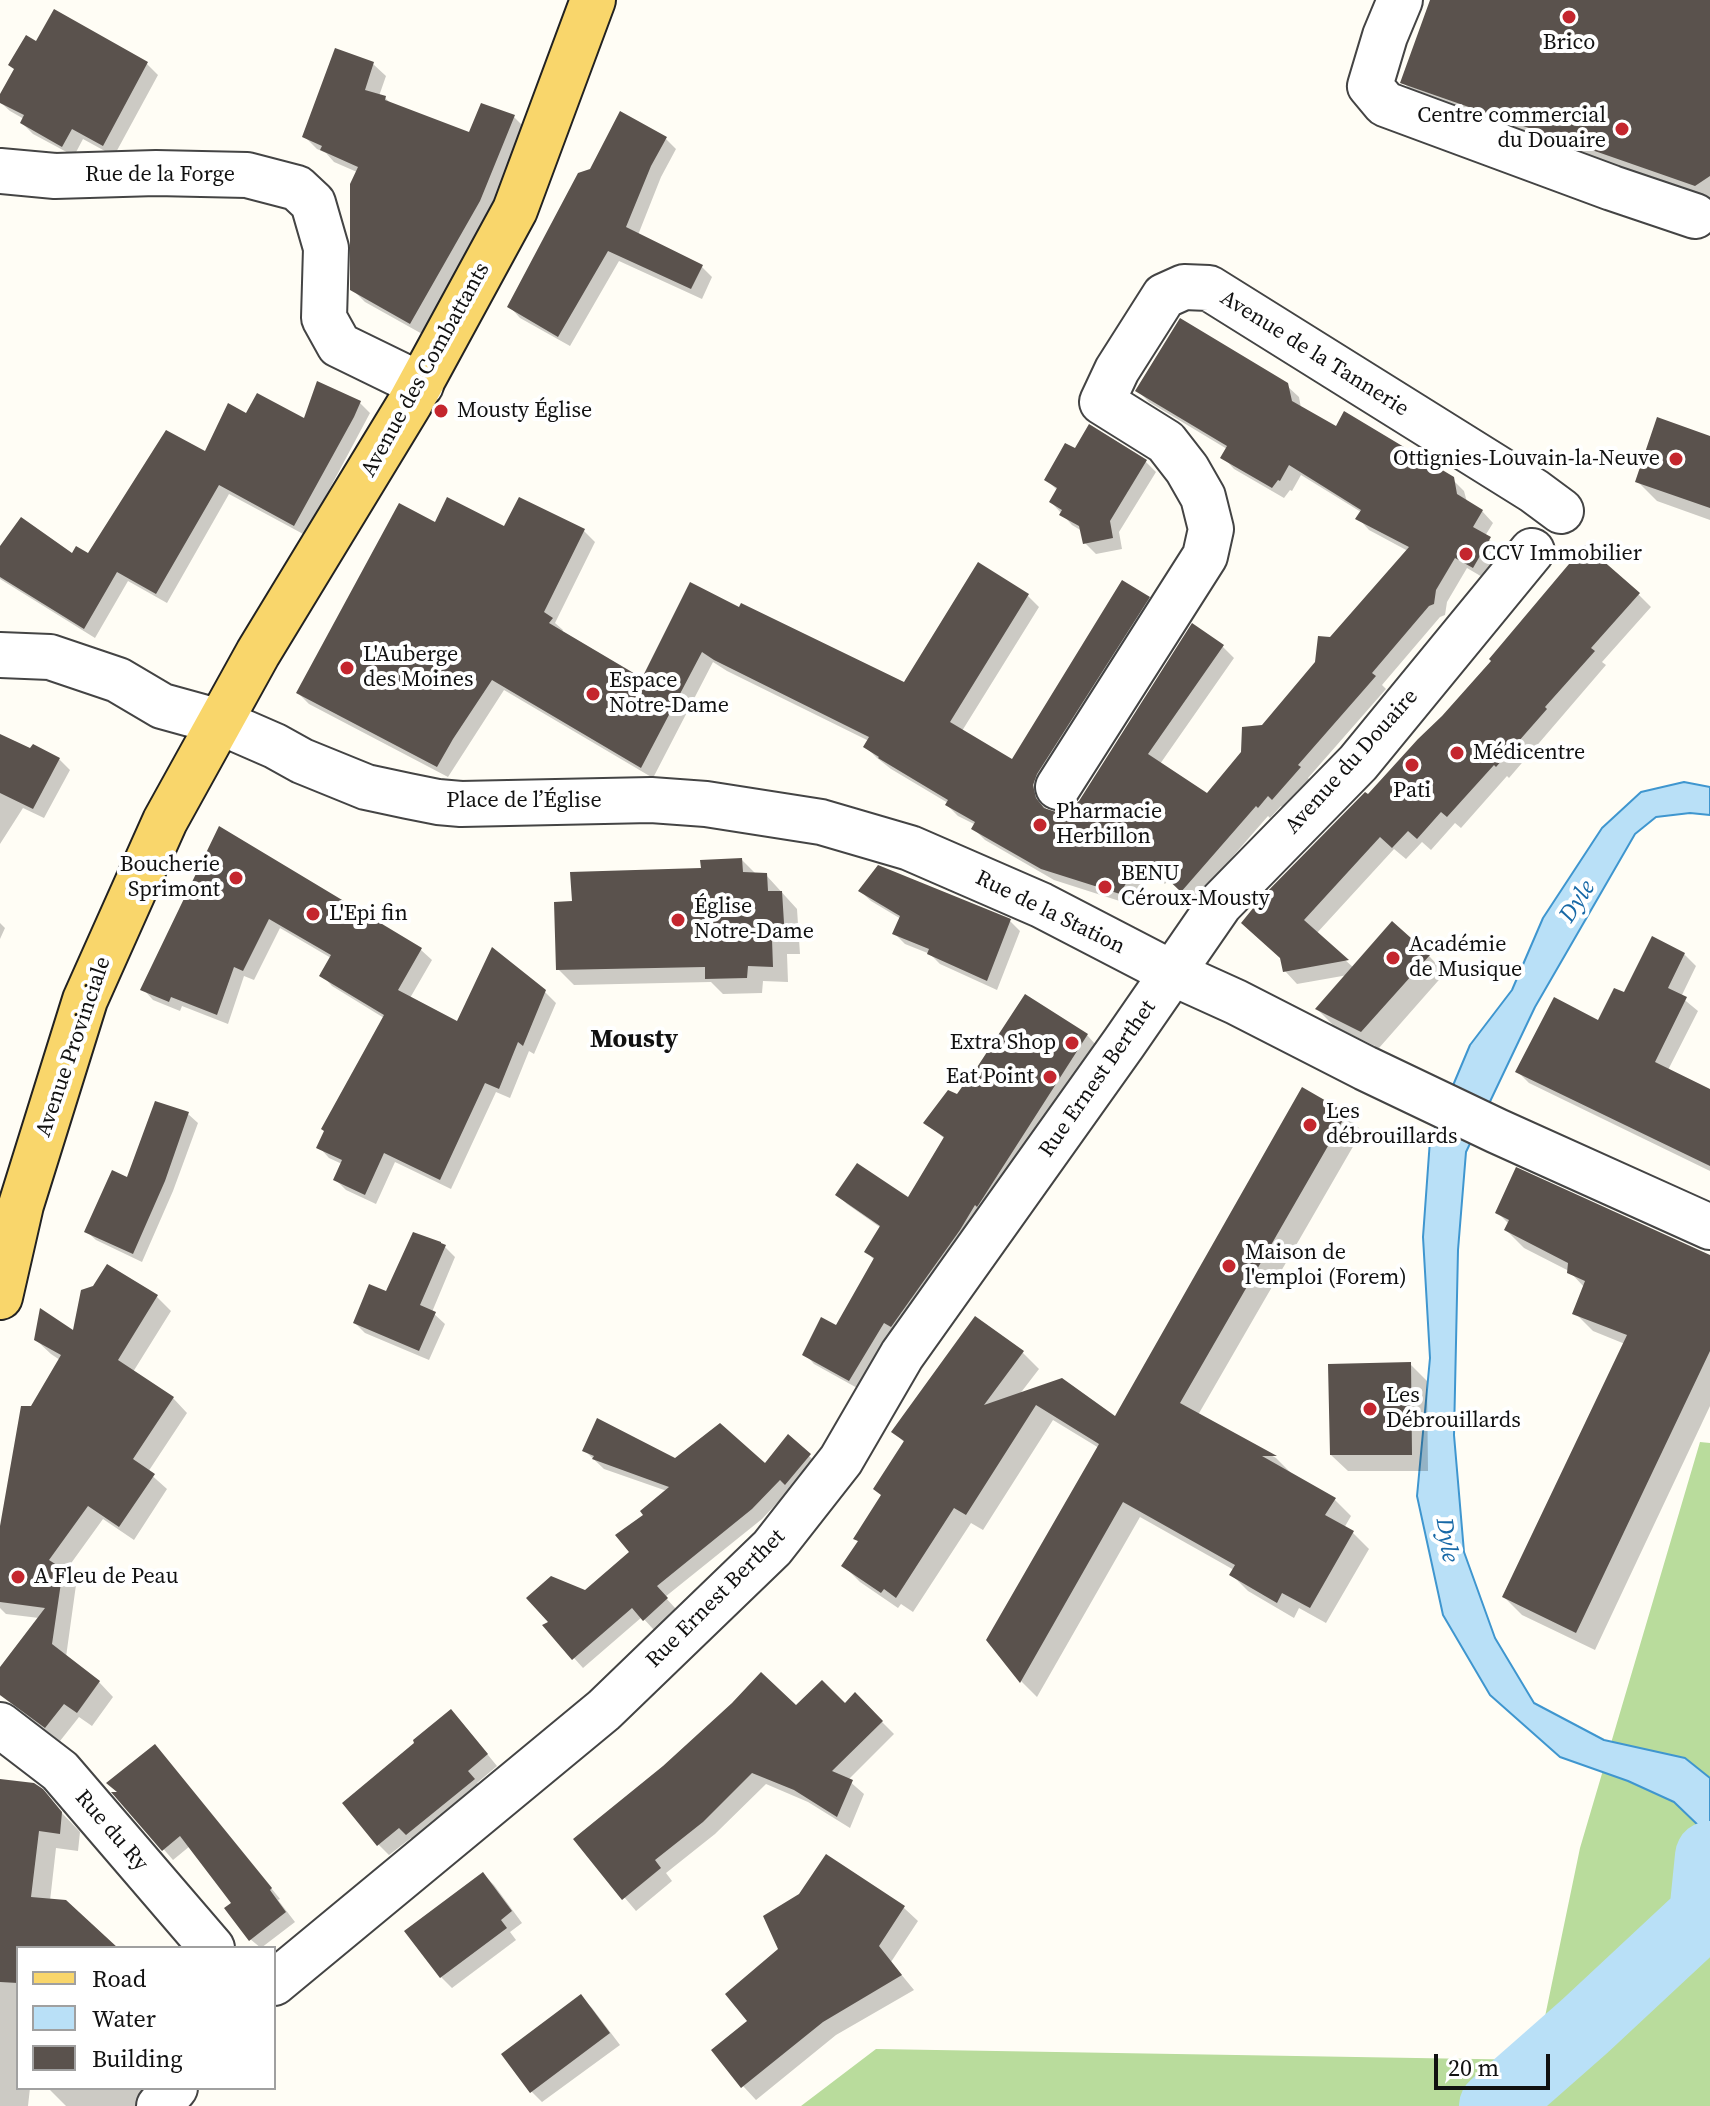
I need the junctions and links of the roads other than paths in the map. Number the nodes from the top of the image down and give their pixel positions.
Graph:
1 (593, 0) edge
2 (1400, 0) edge
3 (0, 171) edge
4 (1695, 216) dead end
5 (421, 385) junction
6 (1561, 511) dead end
7 (1532, 551) dead end
8 (0, 655) edge
9 (220, 722) junction
10 (1058, 787) dead end
11 (651, 800) joint
12 (1172, 973) junction
13 (1710, 1227) edge
14 (0, 1297) edge
15 (0, 1725) edge
16 (210, 1946) edge
17 (276, 1981) edge
18 (173, 2090) edge
19 (159, 2106) edge

1 - 5 main road, Avenue des Combattants
2 - 4 street
3 - 5 street, Rue de la Forge
5 - 9 main road, Avenue des Combattants
6 - 10 street, Avenue de la Tannerie
7 - 12 street, Avenue du Douaire
8 - 9 street, Place de l’Église
9 - 11 street, Place de l’Église
9 - 14 main road, Avenue Provinciale
11 - 12 street, Rue de la Station
12 - 13 street, Rue de la Station
12 - 17 street, Rue Ernest Berthet
15 - 16 street, Rue du Ry
18 - 19 street

